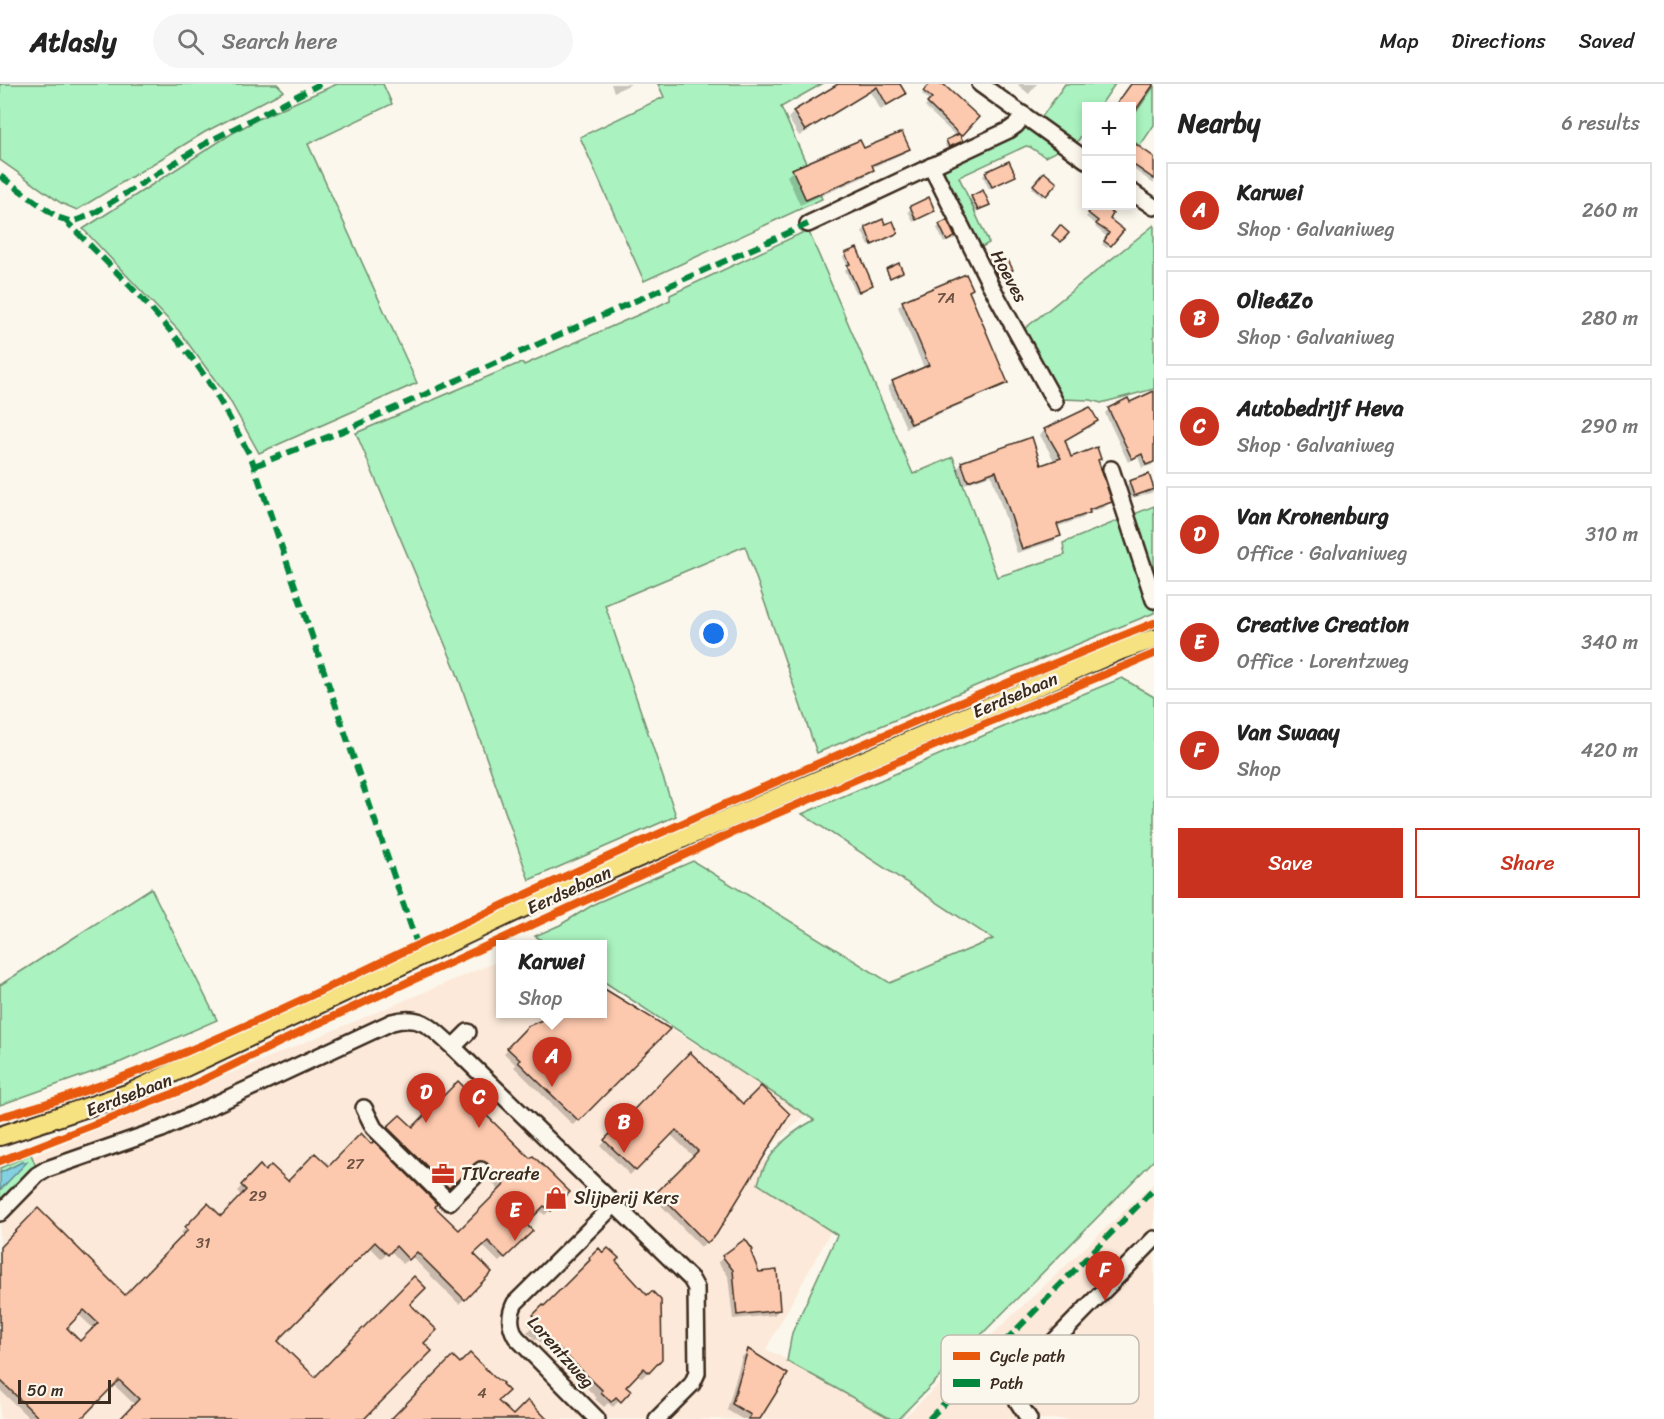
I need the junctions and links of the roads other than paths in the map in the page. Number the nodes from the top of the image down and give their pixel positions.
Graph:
1 (980, 84) edge
2 (1024, 115) junction
3 (1082, 157) edge
4 (931, 166) junction
5 (1136, 195) edge
6 (1154, 207) edge
7 (808, 224) dead end
8 (1054, 402) dead end
9 (1111, 469) dead end
10 (1154, 600) edge
11 (1154, 639) edge
12 (468, 1032) dead end
13 (453, 1047) junction
14 (364, 1108) dead end
15 (0, 1136) edge
16 (481, 1170) dead end
17 (615, 1204) junction
18 (0, 1213) edge
19 (1154, 1239) edge
20 (1061, 1335) edge
21 (1019, 1404) edge
22 (597, 1419) edge
23 (657, 1419) edge
24 (1029, 1419) edge

1 - 2 street
2 - 3 street
2 - 4 street
4 - 7 street
4 - 8 street, Hoeves
5 - 6 street
9 - 10 street
11 - 15 main road, Eerdsebaan
12 - 13 street
13 - 17 street
13 - 18 street
14 - 16 street
17 - 22 street, Lorentzweg
17 - 23 street
19 - 20 street
21 - 24 street

